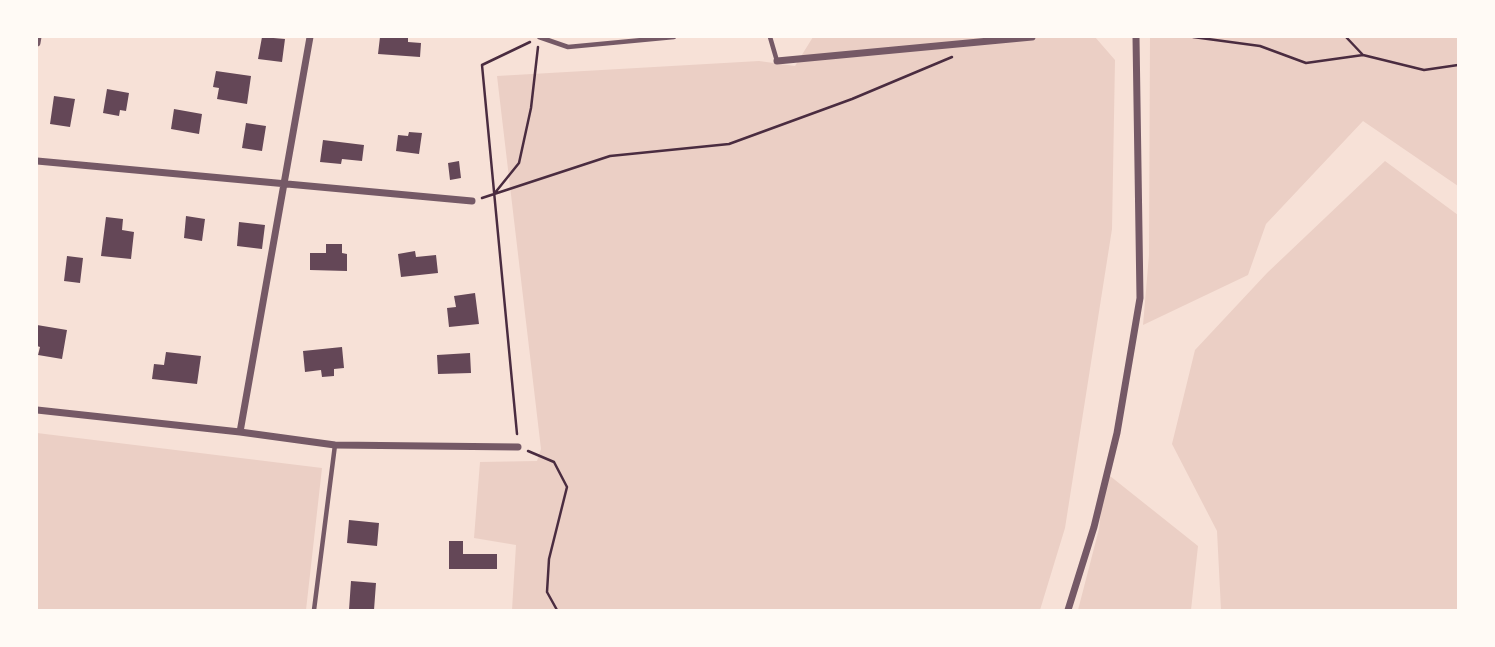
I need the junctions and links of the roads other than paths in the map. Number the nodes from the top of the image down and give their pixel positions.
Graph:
1 (38, 37) edge
2 (310, 37) edge
3 (539, 37) edge
4 (674, 37) edge
5 (770, 37) edge
6 (1032, 37) edge
7 (1136, 37) edge
8 (37, 43) edge
9 (777, 61) joint
10 (37, 161) edge
11 (284, 185) junction
12 (472, 201) road end
13 (37, 410) edge
14 (240, 432) junction
15 (335, 445) junction
16 (518, 447) road end
17 (314, 610) edge
18 (1068, 610) edge

1 - 8 street
2 - 11 street
3 - 4 lane
5 - 9 lane
6 - 9 street
7 - 18 street
10 - 11 street
11 - 12 street
11 - 14 street
13 - 14 street
14 - 15 street
15 - 16 street
15 - 17 lane

